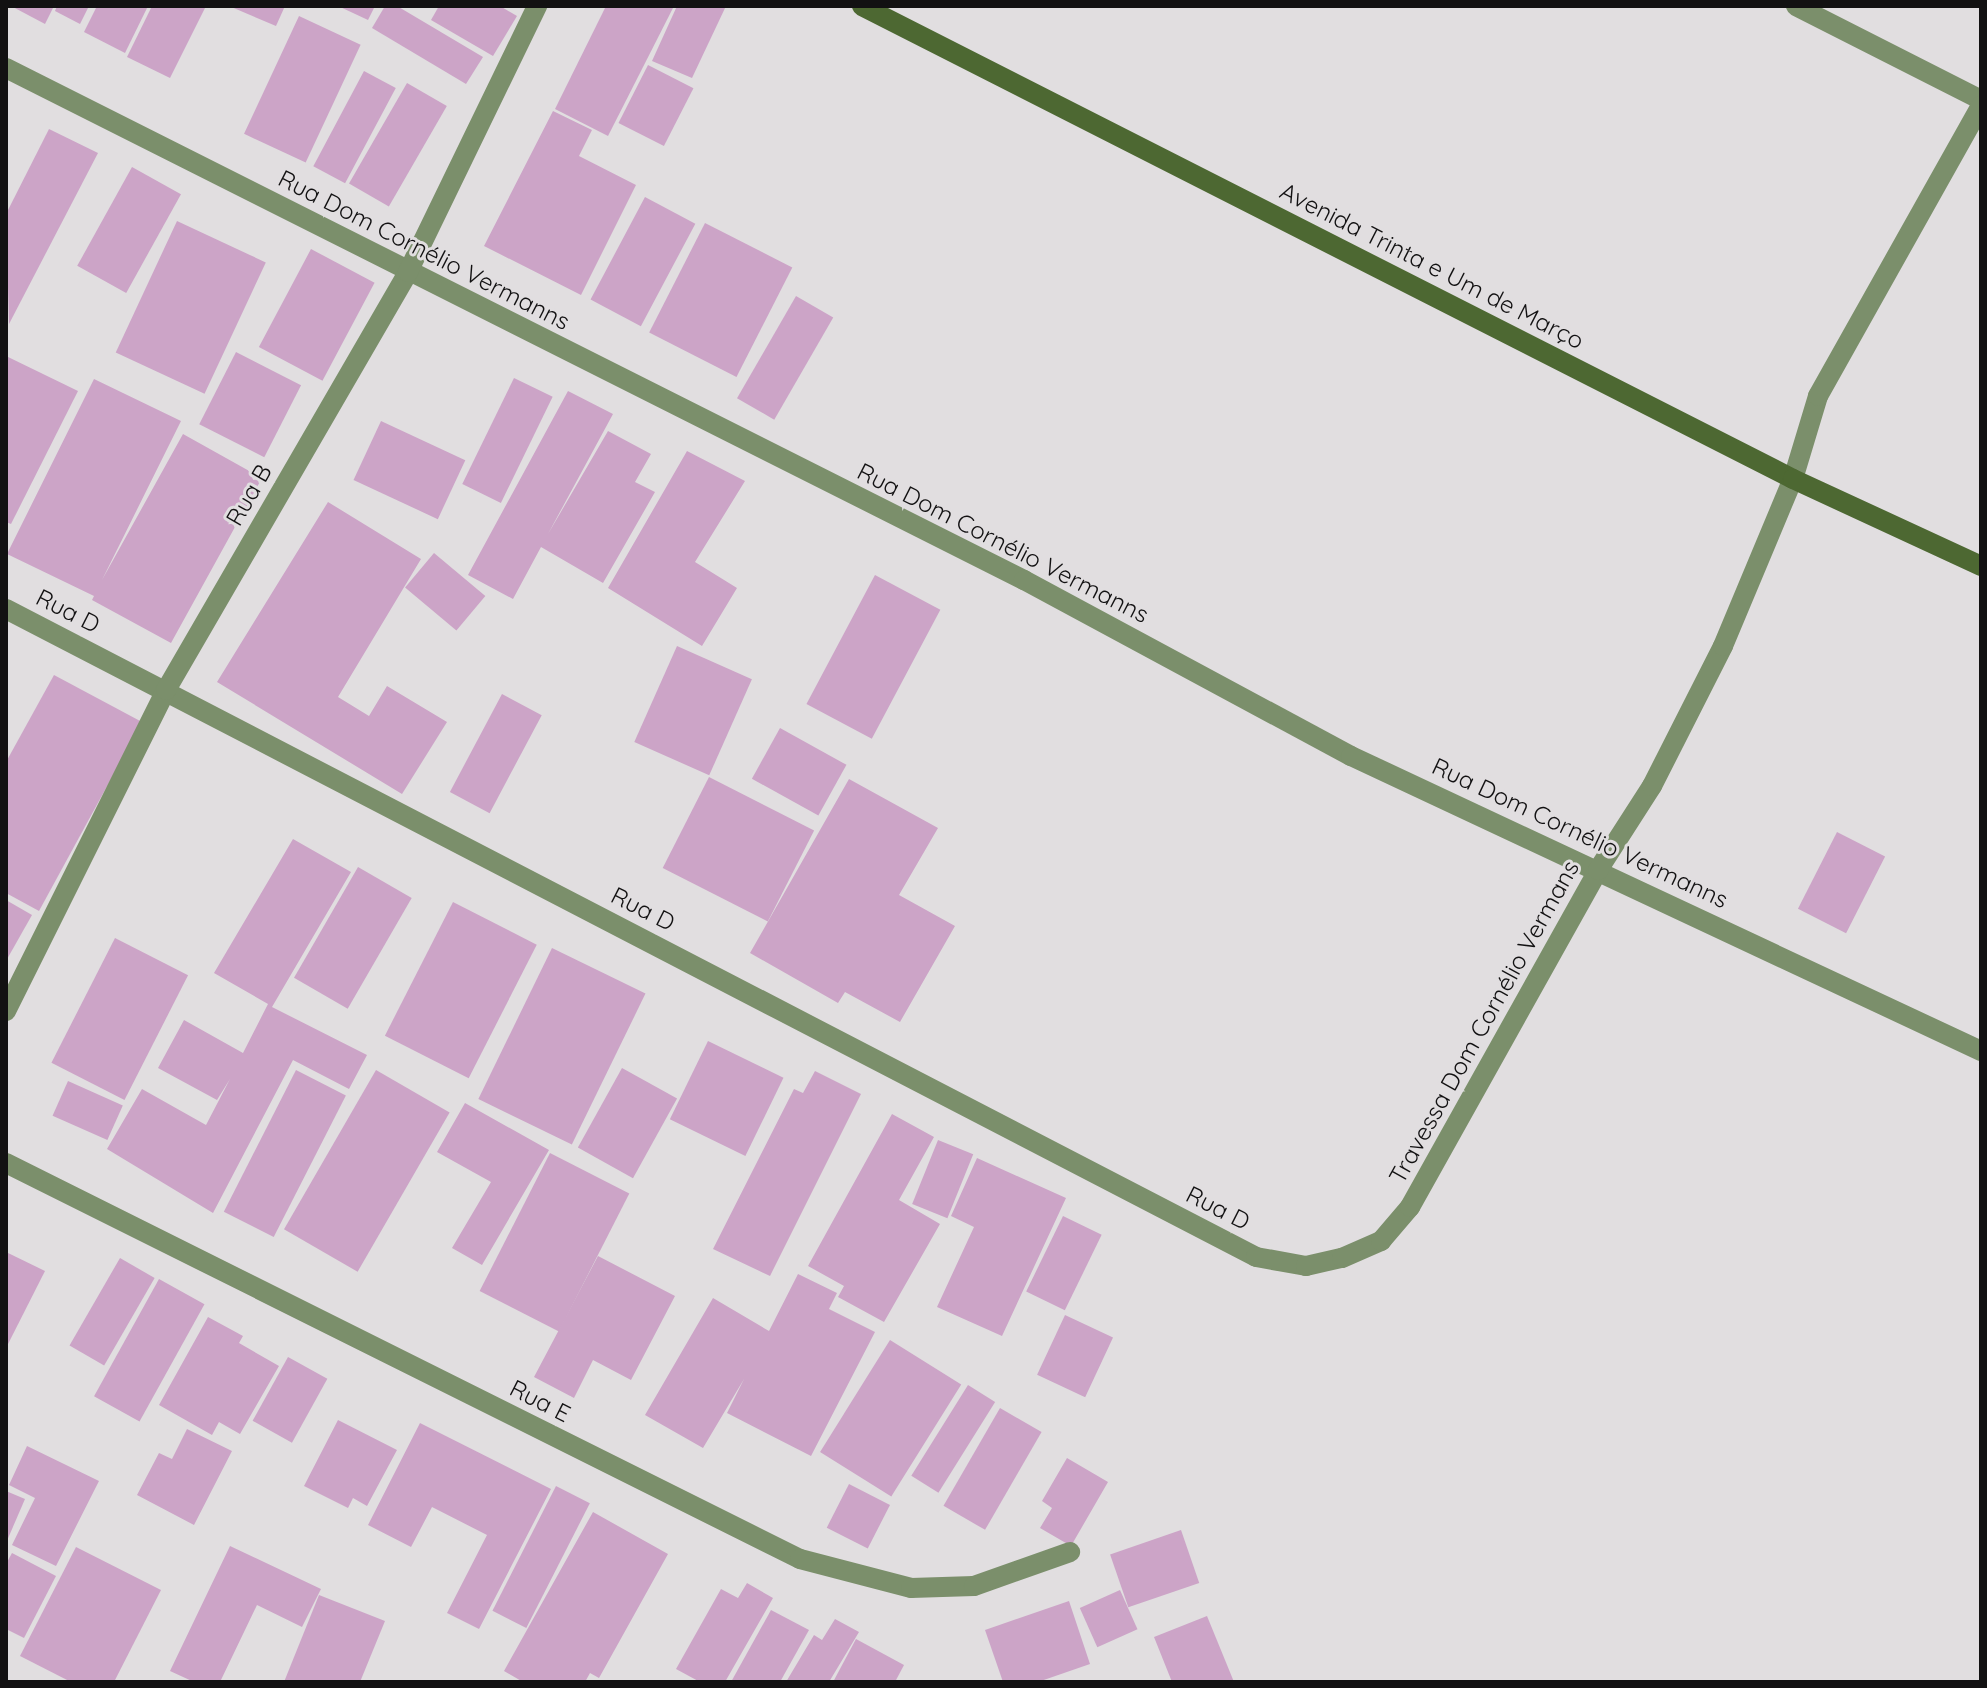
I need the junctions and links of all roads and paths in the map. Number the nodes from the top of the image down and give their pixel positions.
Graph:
1 (537, 6) edge
2 (862, 6) edge
3 (1796, 6) edge
4 (6, 68) edge
5 (1981, 103) edge
6 (408, 272) junction
7 (1793, 479) junction
8 (1981, 566) edge
9 (6, 609) edge
10 (166, 690) junction
11 (1598, 870) junction
12 (6, 1011) edge
13 (1981, 1051) edge
14 (6, 1163) edge
15 (1256, 1257) joint
16 (1070, 1552) dead end

1 - 6 street, Rua B
2 - 7 street, Avenida Trinta e Um de Março
3 - 5 street
4 - 6 street, Rua Dom Cornélio Vermanns
5 - 7 street, Travessa Dom Cornélio Vermans
6 - 10 street, Rua B
6 - 11 street, Rua Dom Cornélio Vermanns
7 - 8 street, Avenida Trinta e Um de Março
7 - 11 street, Travessa Dom Cornélio Vermans
9 - 10 street, Rua D
10 - 12 street, Rua B
10 - 15 street, Rua D
11 - 13 street, Rua Dom Cornélio Vermanns
11 - 15 street, Travessa Dom Cornélio Vermans
14 - 16 street, Rua E

